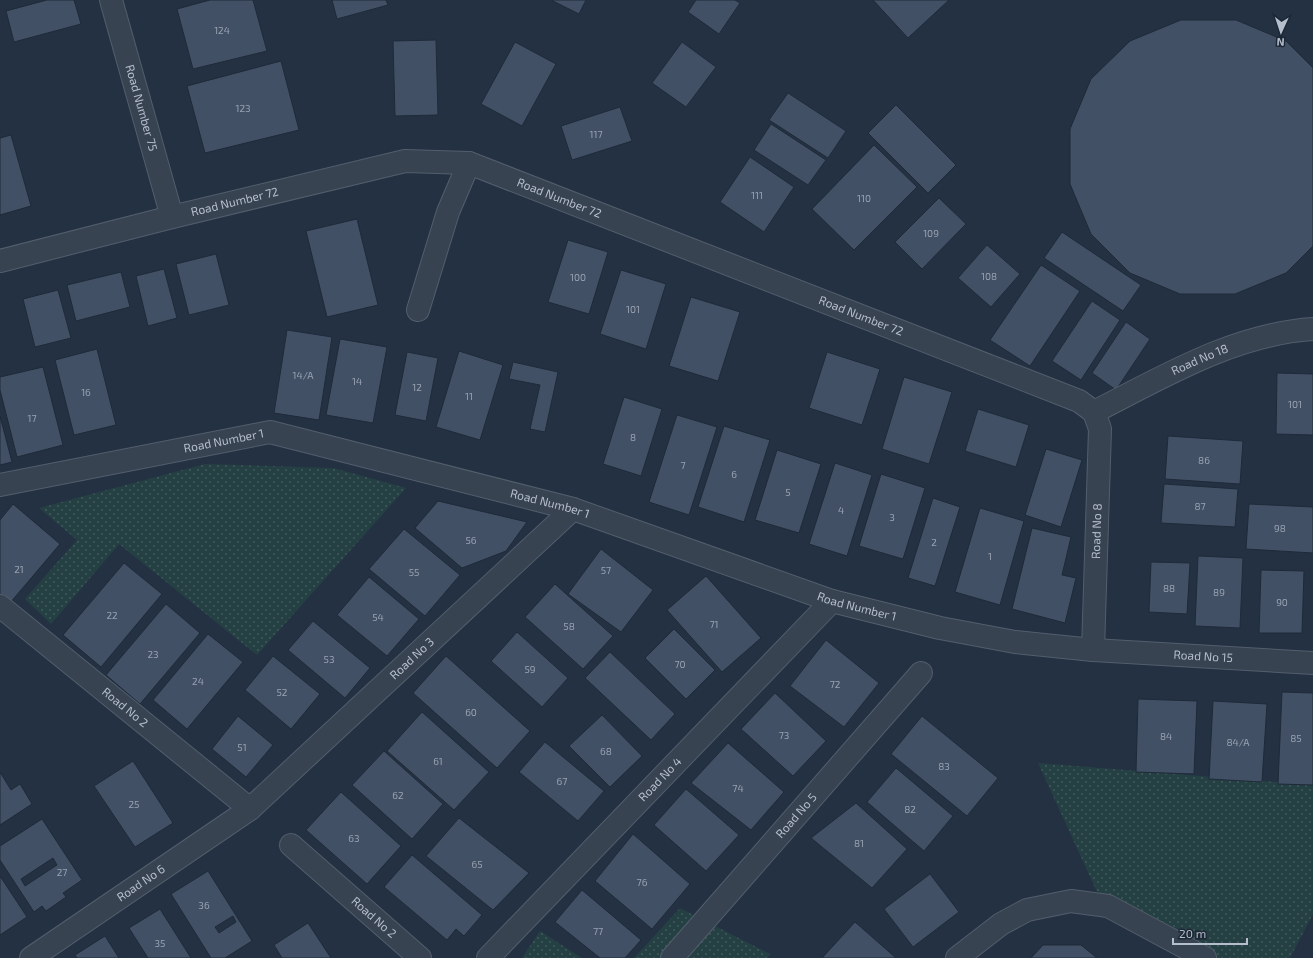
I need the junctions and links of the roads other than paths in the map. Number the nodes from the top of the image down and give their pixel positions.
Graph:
1 (111, 0) edge
2 (469, 163) junction
3 (172, 217) junction
4 (0, 261) edge
5 (418, 310) dead end
6 (1313, 328) edge
7 (1094, 412) junction
8 (0, 485) edge
9 (573, 509) junction
10 (832, 601) junction
11 (0, 606) edge
12 (1093, 650) junction
13 (1313, 663) edge
14 (921, 673) dead end
15 (250, 809) junction
16 (291, 845) dead end
17 (31, 958) edge
18 (420, 958) edge
19 (488, 958) edge
20 (672, 958) edge
21 (957, 958) edge
22 (1205, 958) edge

1 - 3 street, Road Number 75
2 - 3 street, Road Number 72
2 - 5 street
2 - 7 street, Road Number 72
3 - 4 street, Road Number 72
6 - 7 street, Road No 18
7 - 12 street, Road No 8
8 - 9 street, Road Number 1
9 - 10 street, Road Number 1
9 - 15 street, Road No 3
10 - 12 street, Road Number 1
10 - 19 street, Road No 4
11 - 15 street, Road No 2
12 - 13 street, Road No 15
14 - 20 street, Road No 5
15 - 17 street, Road No 6
16 - 18 street, Road No 2
21 - 22 street

